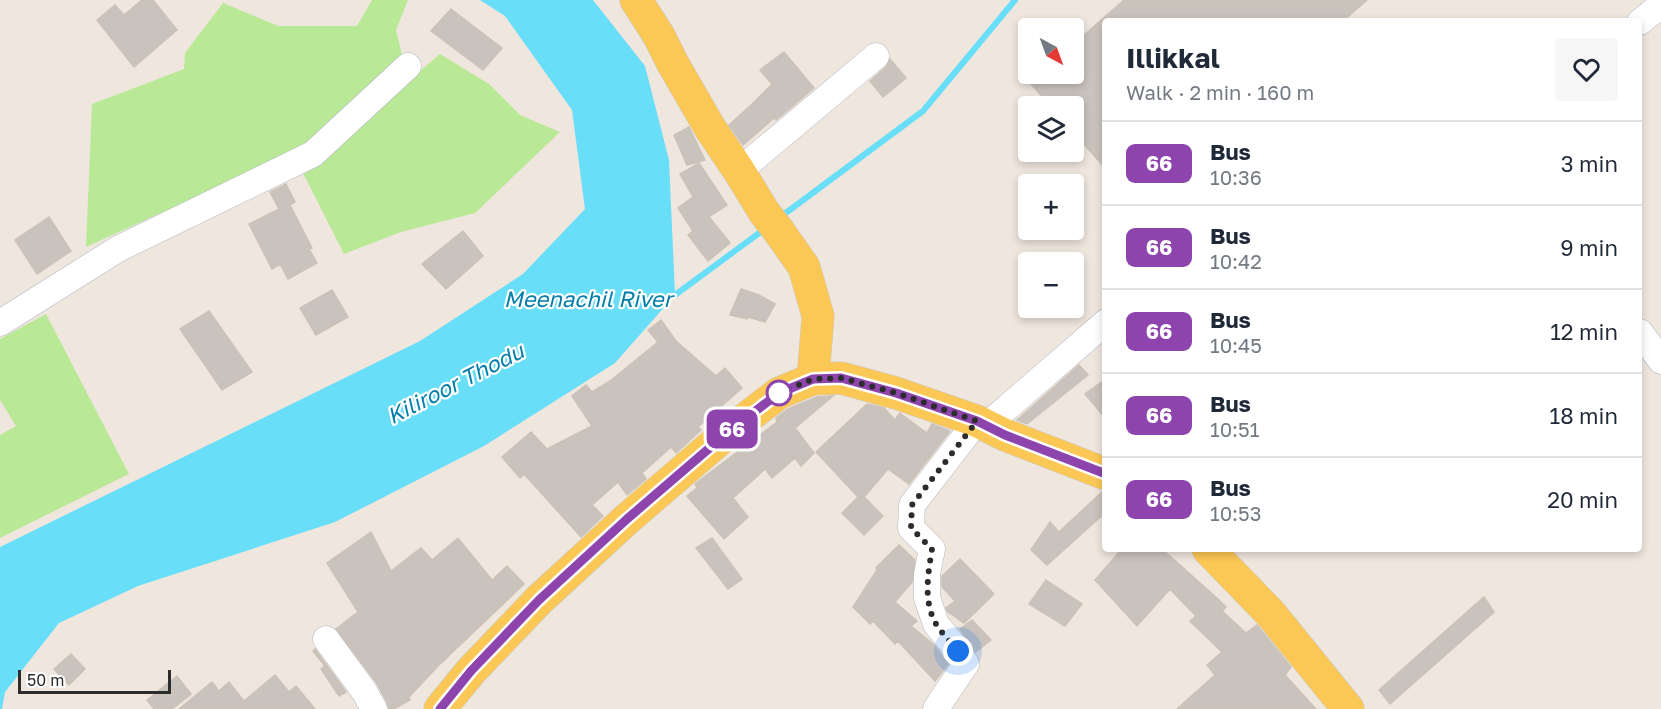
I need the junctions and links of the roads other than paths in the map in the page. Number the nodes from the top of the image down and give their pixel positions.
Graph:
1 (636, 0) edge
2 (1661, 5) edge
3 (1642, 20) edge
4 (876, 56) dead end
5 (408, 66) dead end
6 (739, 171) junction
7 (0, 323) edge
8 (1102, 325) edge
9 (1642, 335) edge
10 (1661, 361) edge
11 (813, 379) junction
12 (981, 423) junction
13 (1102, 472) edge
14 (1211, 552) edge
15 (326, 639) dead end
16 (374, 709) edge
17 (440, 709) edge
18 (936, 709) edge
19 (1348, 709) edge

1 - 6 main road
2 - 3 street
4 - 6 street
5 - 7 street
6 - 11 main road
8 - 12 street
9 - 10 street
11 - 12 main road
11 - 17 main road
12 - 13 main road
12 - 18 street
14 - 19 main road
15 - 16 street

